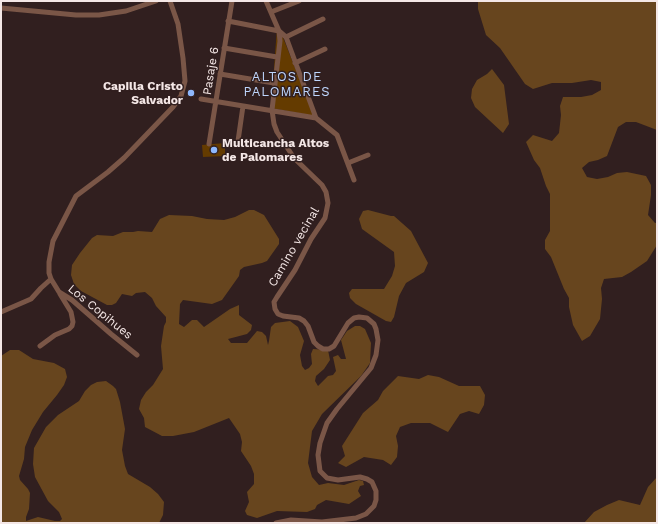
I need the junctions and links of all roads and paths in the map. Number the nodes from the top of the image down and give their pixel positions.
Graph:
1 (156, 1) edge
2 (170, 1) edge
3 (232, 1) edge
4 (266, 1) edge
5 (299, 1) edge
6 (1, 8) edge
7 (272, 12) junction
8 (323, 19) dead end
9 (228, 21) junction
10 (279, 31) junction
11 (286, 37) junction
12 (224, 48) junction
13 (325, 49) dead end
14 (278, 57) junction
15 (295, 63) junction
16 (220, 74) junction
17 (274, 83) junction
18 (201, 98) dead end
19 (216, 101) junction
20 (243, 106) junction
21 (272, 110) junction
22 (316, 118) junction
23 (238, 141) dead end
24 (209, 144) dead end
25 (368, 155) dead end
26 (348, 163) junction
27 (354, 180) dead end
28 (51, 279) junction
29 (59, 292) junction
30 (1, 312) edge
31 (40, 346) dead end
32 (137, 355) dead end
33 (276, 523) edge

1 - 6 street
2 - 28 street, Los Copihues
3 - 9 street, Pasaje 6
4 - 7 street
5 - 7 street
7 - 10 street
8 - 11 street
9 - 10 street
9 - 12 street, Pasaje 6
10 - 11 street
10 - 14 street
11 - 15 street
12 - 14 street
12 - 16 street, Pasaje 6
13 - 15 street
14 - 17 street
15 - 22 street
16 - 17 street
16 - 19 street, Pasaje 6
17 - 21 street
18 - 19 street
19 - 20 street
19 - 24 street, Pasaje 6
20 - 21 street
20 - 23 street
21 - 22 street
21 - 33 street, Camino vecinal
22 - 26 street
25 - 26 street
26 - 27 street
28 - 29 street, Los Copihues
28 - 30 street
29 - 31 street
29 - 32 street, Los Copihues

